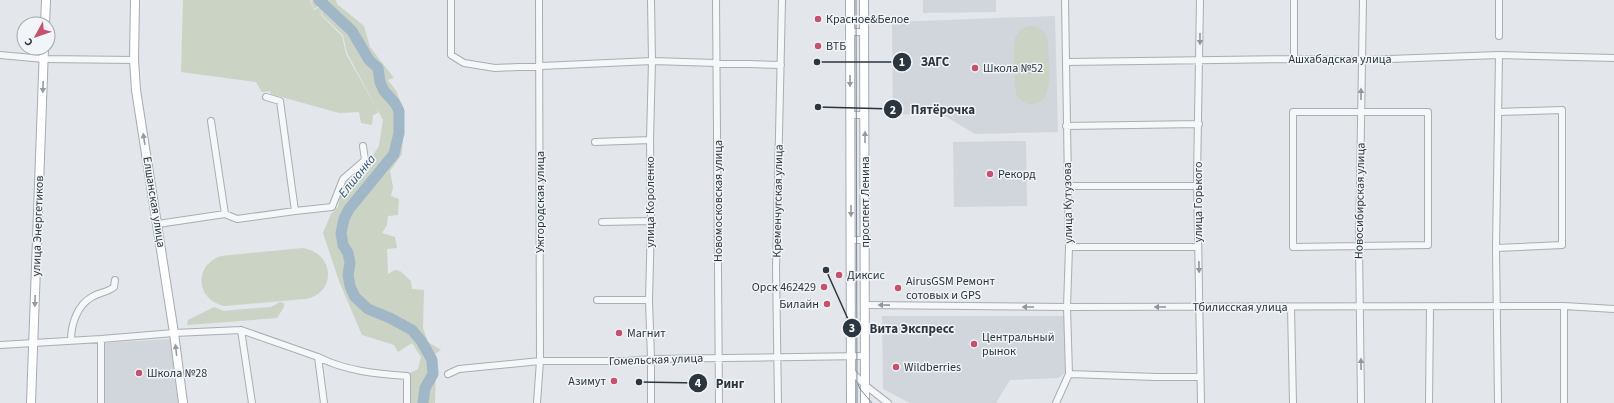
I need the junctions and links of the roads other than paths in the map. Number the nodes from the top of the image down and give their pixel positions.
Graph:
1 (46, 0) edge
2 (135, 0) edge
3 (450, 0) edge
4 (539, 0) edge
5 (651, 0) edge
6 (716, 0) edge
7 (782, 0) edge
8 (850, 0) edge
9 (864, 0) edge
10 (1065, 0) edge
11 (1200, 0) edge
12 (1294, 0) edge
13 (1363, 0) edge
14 (1499, 0) edge
15 (45, 16) edge
16 (850, 32) junction
17 (864, 32) junction
18 (1499, 36) dead end
19 (1499, 54) junction
20 (0, 56) edge
21 (1614, 58) edge
22 (44, 59) junction
23 (1294, 59) junction
24 (134, 60) junction
25 (1361, 60) junction
26 (652, 61) junction
27 (1200, 61) junction
28 (1066, 62) junction
29 (717, 64) junction
30 (540, 65) junction
31 (781, 66) junction
32 (266, 98) dead end
33 (1361, 112) junction
34 (1498, 112) junction
35 (850, 115) junction
36 (865, 115) junction
37 (211, 121) dead end
38 (1198, 124) junction
39 (1066, 126) junction
40 (650, 140) junction
41 (595, 142) dead end
42 (363, 146) dead end
43 (1068, 186) junction
44 (1198, 186) junction
45 (295, 211) junction
46 (225, 214) junction
47 (651, 221) junction
48 (602, 222) dead end
49 (158, 224) junction
50 (851, 240) junction
51 (865, 240) junction
52 (1359, 246) junction
53 (1069, 247) junction
54 (1198, 247) junction
55 (1496, 248) junction
56 (115, 280) dead end
57 (597, 300) dead end
58 (649, 300) junction
59 (866, 305) junction
60 (1199, 306) junction
61 (1360, 306) junction
62 (1564, 306) junction
63 (1068, 307) junction
64 (1291, 307) junction
65 (1430, 307) junction
66 (1496, 307) junction
67 (1614, 309) edge
68 (241, 330) junction
69 (174, 333) junction
70 (71, 340) junction
71 (101, 340) junction
72 (33, 344) junction
73 (0, 345) edge
74 (865, 356) junction
75 (318, 357) junction
76 (778, 357) junction
77 (852, 357) junction
78 (718, 358) junction
79 (651, 359) junction
80 (540, 361) junction
81 (851, 371) junction
82 (448, 374) dead end
83 (1069, 374) junction
84 (1200, 377) junction
85 (866, 386) junction
86 (31, 403) edge
87 (101, 403) edge
88 (183, 403) edge
89 (252, 403) edge
90 (324, 403) edge
91 (408, 403) edge
92 (537, 403) edge
93 (651, 403) edge
94 (718, 403) edge
95 (778, 403) edge
96 (851, 403) edge
97 (865, 403) edge
98 (888, 403) edge
99 (1056, 403) edge
100 (1201, 403) edge
101 (1293, 403) edge
102 (1361, 403) edge
103 (1430, 403) edge
104 (1498, 403) edge
105 (1564, 403) edge

1 - 15 main road
2 - 24 main road, Елшанская улица
3 - 30 street
4 - 30 street, Ужгородская улица
5 - 26 street, улица Короленко
6 - 29 street, Новомосковская улица
7 - 31 street, Кременчугская улица
8 - 16 main road, проспект Ленина
9 - 17 main road, проспект Ленина
10 - 28 street, улица Кутузова
11 -> 27 street, улица Горького
12 - 23 street
13 - 25 street, Новосибирская улица
14 - 18 street
16 - 17 street
16 -> 35 main road, проспект Ленина
17 - 36 main road, проспект Ленина
19 - 21 street, Ашхабадская улица
19 - 25 street, Ашхабадская улица
19 - 34 street
20 - 22 street
22 - 24 street
22 -> 72 main road, улица Энергетиков
23 - 25 street, Ашхабадская улица
23 - 27 street, Ашхабадская улица
49 -> 24 main road, Елшанская улица
33 -> 25 street, Новосибирская улица
26 - 29 street
26 - 30 street
26 - 40 street, улица Короленко
27 - 28 street, Ашхабадская улица
27 - 38 street, улица Горького
28 - 39 street, улица Кутузова
29 - 31 street
29 - 78 street, Новомосковская улица
30 - 80 street, Ужгородская улица
31 - 76 street, Кременчугская улица
32 - 45 street
33 - 52 street, Новосибирская улица
33 - 52 street
33 - 52 street
34 - 55 street
34 - 55 street
35 - 36 street
35 -> 50 main road, проспект Ленина
51 -> 36 main road, проспект Ленина
37 - 46 street
38 - 39 street
38 - 44 street, улица Горького
39 - 43 street, улица Кутузова
40 - 41 street
40 - 47 street, улица Короленко
42 - 45 street
43 - 44 street
43 - 53 street, улица Кутузова
44 - 54 street, улица Горького
45 - 46 street
46 - 49 street
47 - 48 street
47 - 58 street, улица Короленко
49 - 69 main road, Елшанская улица
50 - 51 street
50 - 77 main road, проспект Ленина
51 - 59 main road, проспект Ленина
52 - 61 street, Новосибирская улица
53 - 54 street
53 - 63 street, улица Кутузова
54 -> 60 street, улица Горького
55 - 66 street
56 - 70 street
57 - 58 street
58 - 79 street, улица Короленко
63 -> 59 street, Тбилисская улица
59 - 74 main road, проспект Ленина
60 -> 63 street, Тбилисская улица
60 - 64 street, Тбилисская улица
60 - 84 street, улица Горького
61 - 64 street, Тбилисская улица
61 - 65 street, Тбилисская улица
102 -> 61 street, Новосибирская улица
62 - 66 street, Тбилисская улица
62 - 67 street, Тбилисская улица
62 - 105 street
63 - 83 street, улица Кутузова
64 - 101 street
65 - 66 street, Тбилисская улица
65 - 103 street
66 - 104 street
68 - 69 street
68 - 75 street
68 - 89 street
69 - 71 street
88 -> 69 main road, Елшанская улица
70 - 71 street
70 - 72 street
71 - 87 street
72 - 73 street
72 - 86 main road, улица Энергетиков
74 - 77 street, Гомельская улица
74 - 85 main road, проспект Ленина
75 - 90 street
75 - 91 street
76 - 77 street, Гомельская улица
76 - 78 street, Гомельская улица
76 - 95 street, Кременчугская улица
77 - 81 main road, проспект Ленина
78 - 79 street, Гомельская улица
78 - 94 street, Новомосковская улица
79 - 80 street, Гомельская улица
79 - 93 street, улица Короленко
80 - 82 street, Гомельская улица
80 - 92 street, Ужгородская улица
81 - 85 street
81 - 96 main road, проспект Ленина
83 - 84 street
83 - 99 street, улица Кутузова
84 - 100 street, улица Горького
85 - 97 main road, проспект Ленина
85 - 98 street

